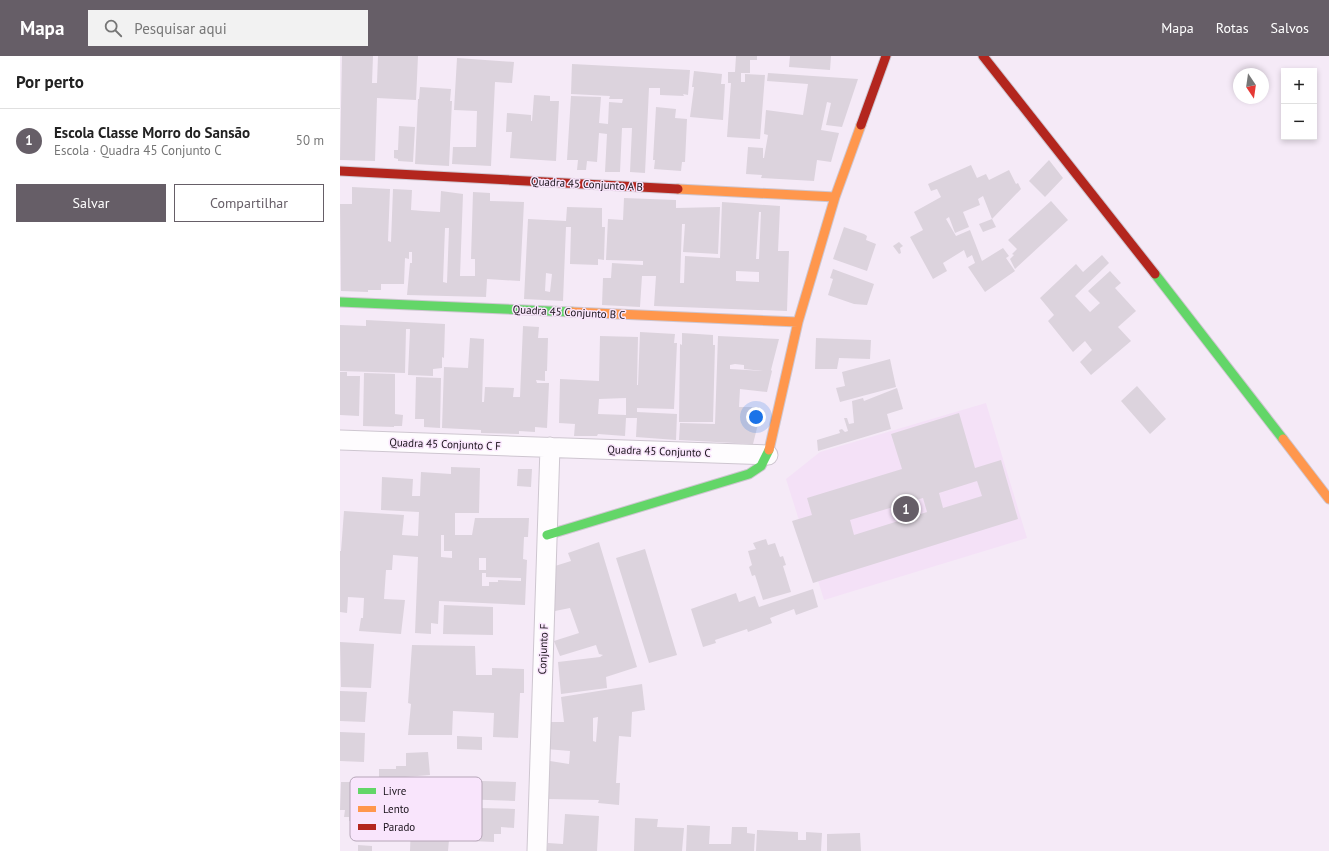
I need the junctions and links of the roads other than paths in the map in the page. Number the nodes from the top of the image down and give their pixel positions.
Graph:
1 (886, 56) edge
2 (984, 56) edge
3 (340, 171) edge
4 (835, 197) junction
5 (340, 302) edge
6 (798, 322) junction
7 (340, 440) edge
8 (550, 447) junction
9 (768, 455) junction
10 (1329, 499) edge
11 (547, 535) junction
12 (537, 851) edge

1 - 4 street
2 - 10 street
3 - 4 street, Quadra 45 Conjunto A B
4 - 6 street
5 - 6 street, Quadra 45 Conjunto B C
6 - 9 street
7 - 8 street, Quadra 45 Conjunto C F
8 - 9 street, Quadra 45 Conjunto C
8 - 11 street, Conjunto F
9 - 11 street
11 - 12 street, Conjunto F

